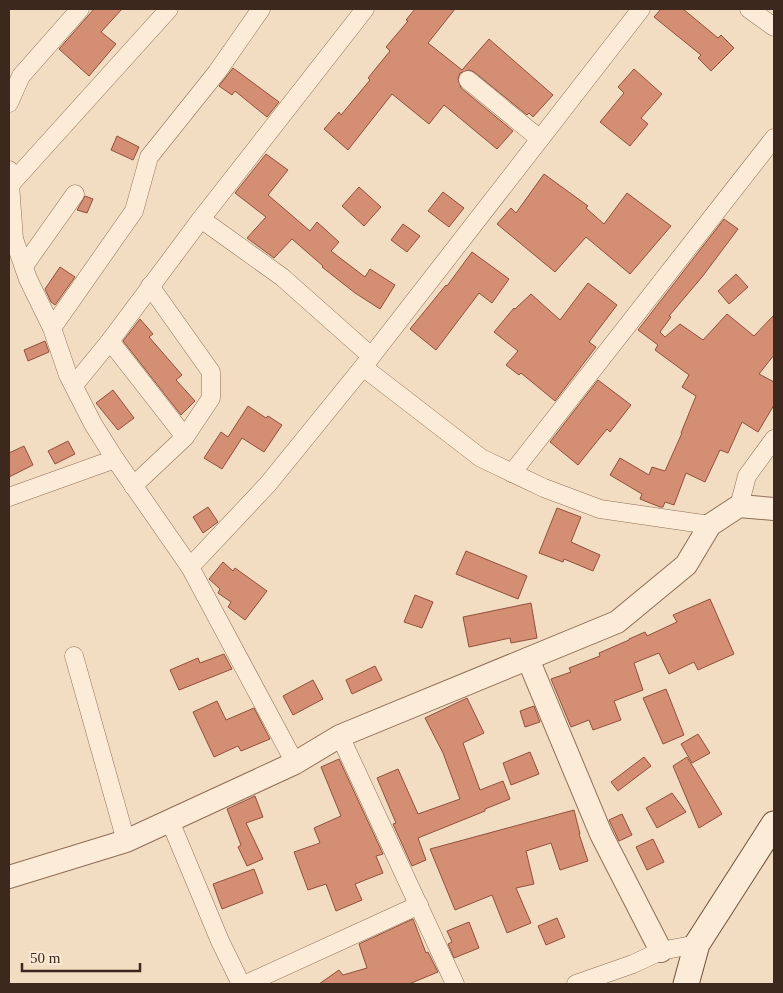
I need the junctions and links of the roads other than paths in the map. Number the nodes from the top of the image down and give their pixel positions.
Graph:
1 (80, 9) edge
2 (169, 9) edge
3 (261, 9) edge
4 (365, 9) edge
5 (641, 9) edge
6 (749, 9) edge
7 (774, 27) edge
8 (468, 80) dead end
9 (9, 103) edge
10 (774, 138) edge
11 (540, 139) junction
12 (9, 178) edge
13 (75, 194) dead end
14 (201, 219) junction
15 (24, 266) junction
16 (150, 286) junction
17 (52, 328) junction
18 (110, 341) junction
19 (367, 361) junction
20 (74, 385) junction
21 (185, 437) junction
22 (774, 438) edge
23 (115, 459) junction
24 (512, 473) junction
25 (133, 486) junction
26 (9, 497) edge
27 (739, 506) junction
28 (774, 509) edge
29 (710, 525) junction
30 (190, 566) junction
31 (74, 656) dead end
32 (528, 658) junction
33 (340, 736) junction
34 (295, 763) junction
35 (170, 821) junction
36 (774, 824) edge
37 (126, 841) junction
38 (9, 877) edge
39 (419, 905) junction
40 (697, 944) junction
41 (661, 951) junction
42 (241, 984) edge
43 (246, 984) edge
44 (455, 984) edge
45 (576, 984) edge
46 (686, 984) edge

1 - 9 street
2 - 12 street
3 - 17 street
4 - 14 street
5 - 11 street
6 - 7 street
8 - 11 street
10 - 24 street
11 - 19 street
12 - 15 street
13 - 15 street
14 - 16 street
14 - 19 street
15 - 17 street
16 - 18 street
16 - 21 street
17 - 20 street
18 - 20 street
18 - 21 street
19 - 24 street
19 - 30 street
20 - 23 street
21 - 25 street
22 - 27 street
23 - 25 street
23 - 26 street
24 - 29 street
25 - 30 street
27 - 28 street
27 - 29 street
29 - 32 street
30 - 34 street
31 - 37 street
32 - 33 street
32 - 41 street
33 - 34 street
33 - 39 street
34 - 35 street
35 - 37 street
35 - 42 street
36 - 40 main road
37 - 38 street
39 - 43 street
39 - 44 street
40 - 41 street
40 - 46 main road
41 - 45 street

